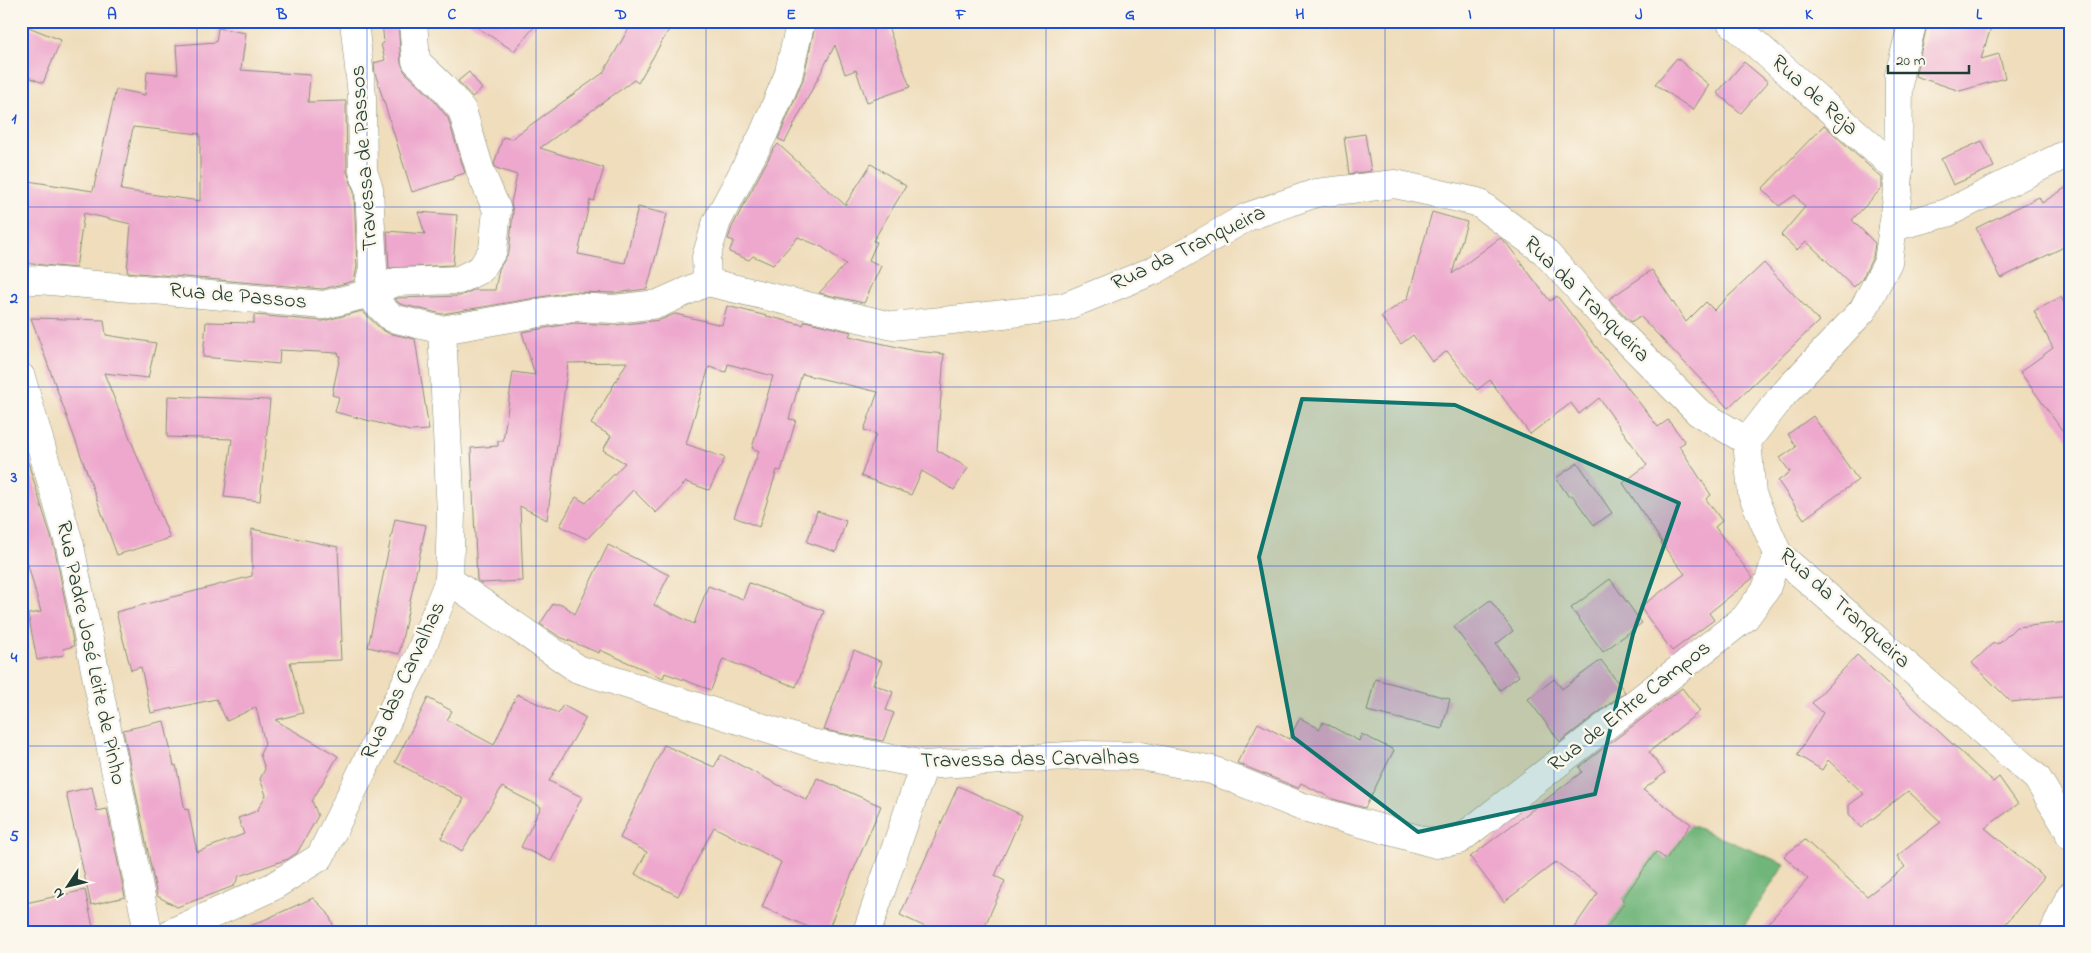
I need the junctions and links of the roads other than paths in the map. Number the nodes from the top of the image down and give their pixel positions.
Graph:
1 (354, 21) edge
2 (413, 21) edge
3 (801, 21) edge
4 (1730, 21) edge
5 (1913, 21) edge
6 (2070, 152) edge
7 (1899, 171) junction
8 (1893, 228) junction
9 (21, 281) edge
10 (707, 282) junction
11 (366, 294) junction
12 (442, 330) junction
13 (21, 377) edge
14 (1747, 441) junction
15 (1778, 554) junction
16 (449, 580) junction
17 (924, 765) junction
18 (2070, 836) edge
19 (1459, 840) joint
20 (2070, 896) edge
21 (148, 932) edge
22 (173, 932) edge
23 (867, 932) edge
24 (2054, 932) edge

1 - 11 street, Travessa de Passos
2 - 11 street, Rua de Passos
3 - 10 street
4 - 7 street, Rua de Reja
5 - 7 street
6 - 8 street
7 - 8 street
8 - 14 street
9 - 11 street, Rua de Passos
10 - 12 street
10 - 14 street, Rua da Tranqueira
11 - 12 street
12 - 16 street, Rua das Carvalhas
13 - 21 street, Rua Padre José Leite de Pinho
14 - 15 street, Rua da Tranqueira
15 - 18 street, Rua da Tranqueira
15 - 19 street, Rua de Entre Campos
16 - 17 street, Travessa das Carvalhas
16 - 22 street, Rua das Carvalhas
17 - 19 street, Travessa das Carvalhas
17 - 23 street
20 - 24 street

